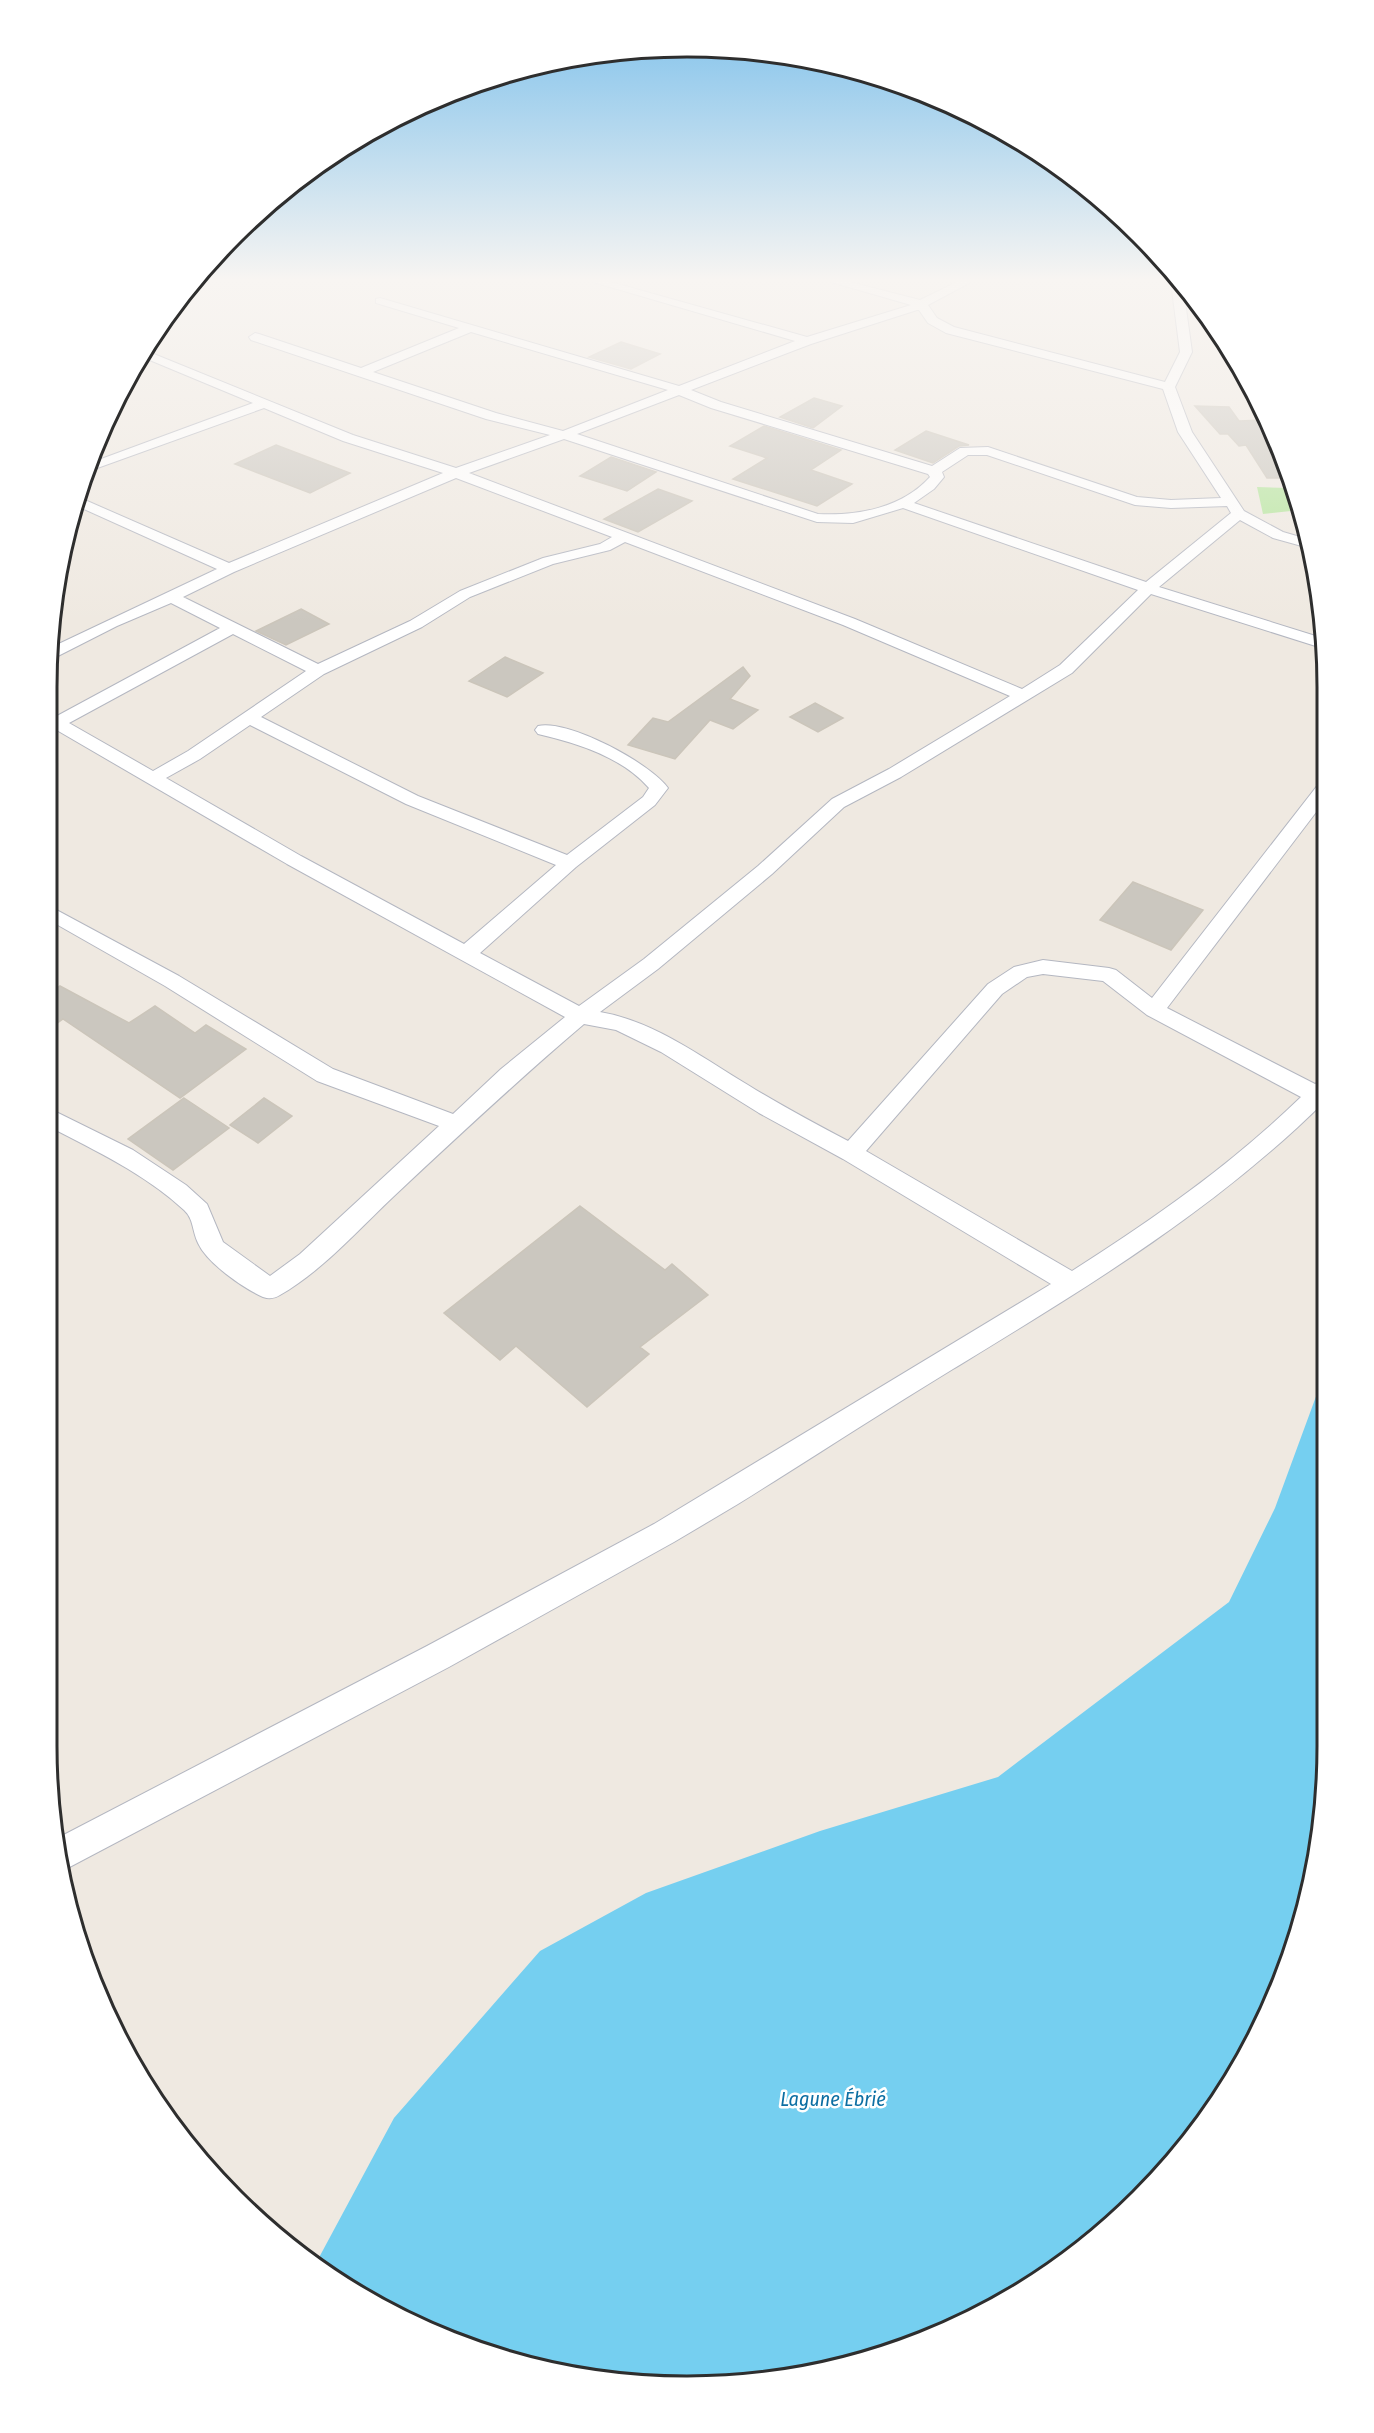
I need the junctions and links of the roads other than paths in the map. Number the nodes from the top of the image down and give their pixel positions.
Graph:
1 (243, 396) edge
2 (431, 396) edge
3 (661, 396) edge
4 (693, 396) edge
5 (1171, 396) edge
6 (263, 404) junction
7 (563, 435) junction
8 (98, 465) edge
9 (934, 471) junction
10 (456, 473) junction
11 (902, 503) junction
12 (84, 504) edge
13 (1235, 508) junction
14 (624, 537) junction
15 (1300, 542) edge
16 (229, 568) junction
17 (1148, 588) junction
18 (171, 597) junction
19 (233, 627) junction
20 (1316, 641) edge
21 (58, 650) edge
22 (318, 670) junction
23 (1022, 695) junction
24 (57, 718) edge
25 (250, 718) junction
26 (57, 724) edge
27 (544, 730) dead end
28 (152, 779) junction
29 (1317, 798) edge
30 (569, 863) junction
31 (57, 916) edge
32 (467, 952) junction
33 (1154, 1010) junction
34 (580, 1016) junction
35 (1317, 1090) edge
36 (1317, 1096) edge
37 (57, 1121) edge
38 (455, 1123) junction
39 (851, 1154) junction
40 (1071, 1283) junction
41 (66, 1852) edge

1 - 6 street
2 - 7 street
3 - 7 street
4 - 9 street
5 - 13 street
6 - 8 street
6 - 10 street
7 - 10 street
7 - 11 street
9 - 11 street
9 - 13 street
10 - 14 street
10 - 16 street
11 - 17 street
12 - 16 street
13 - 15 street
13 - 17 street
14 - 22 street
14 - 23 street
16 - 18 street
17 - 20 street
17 - 23 street
18 - 19 street
18 - 21 street
19 - 22 street
19 - 24 street
22 - 25 street
23 - 34 street
25 - 28 street
25 - 30 street
26 - 28 street
27 - 30 street
28 - 32 street
29 - 33 street
30 - 32 street
31 - 38 street
32 - 34 street
33 - 35 street
33 - 39 street
34 - 38 street
34 - 39 street
36 - 40 street
37 - 38 street
39 - 40 street
40 - 41 street

